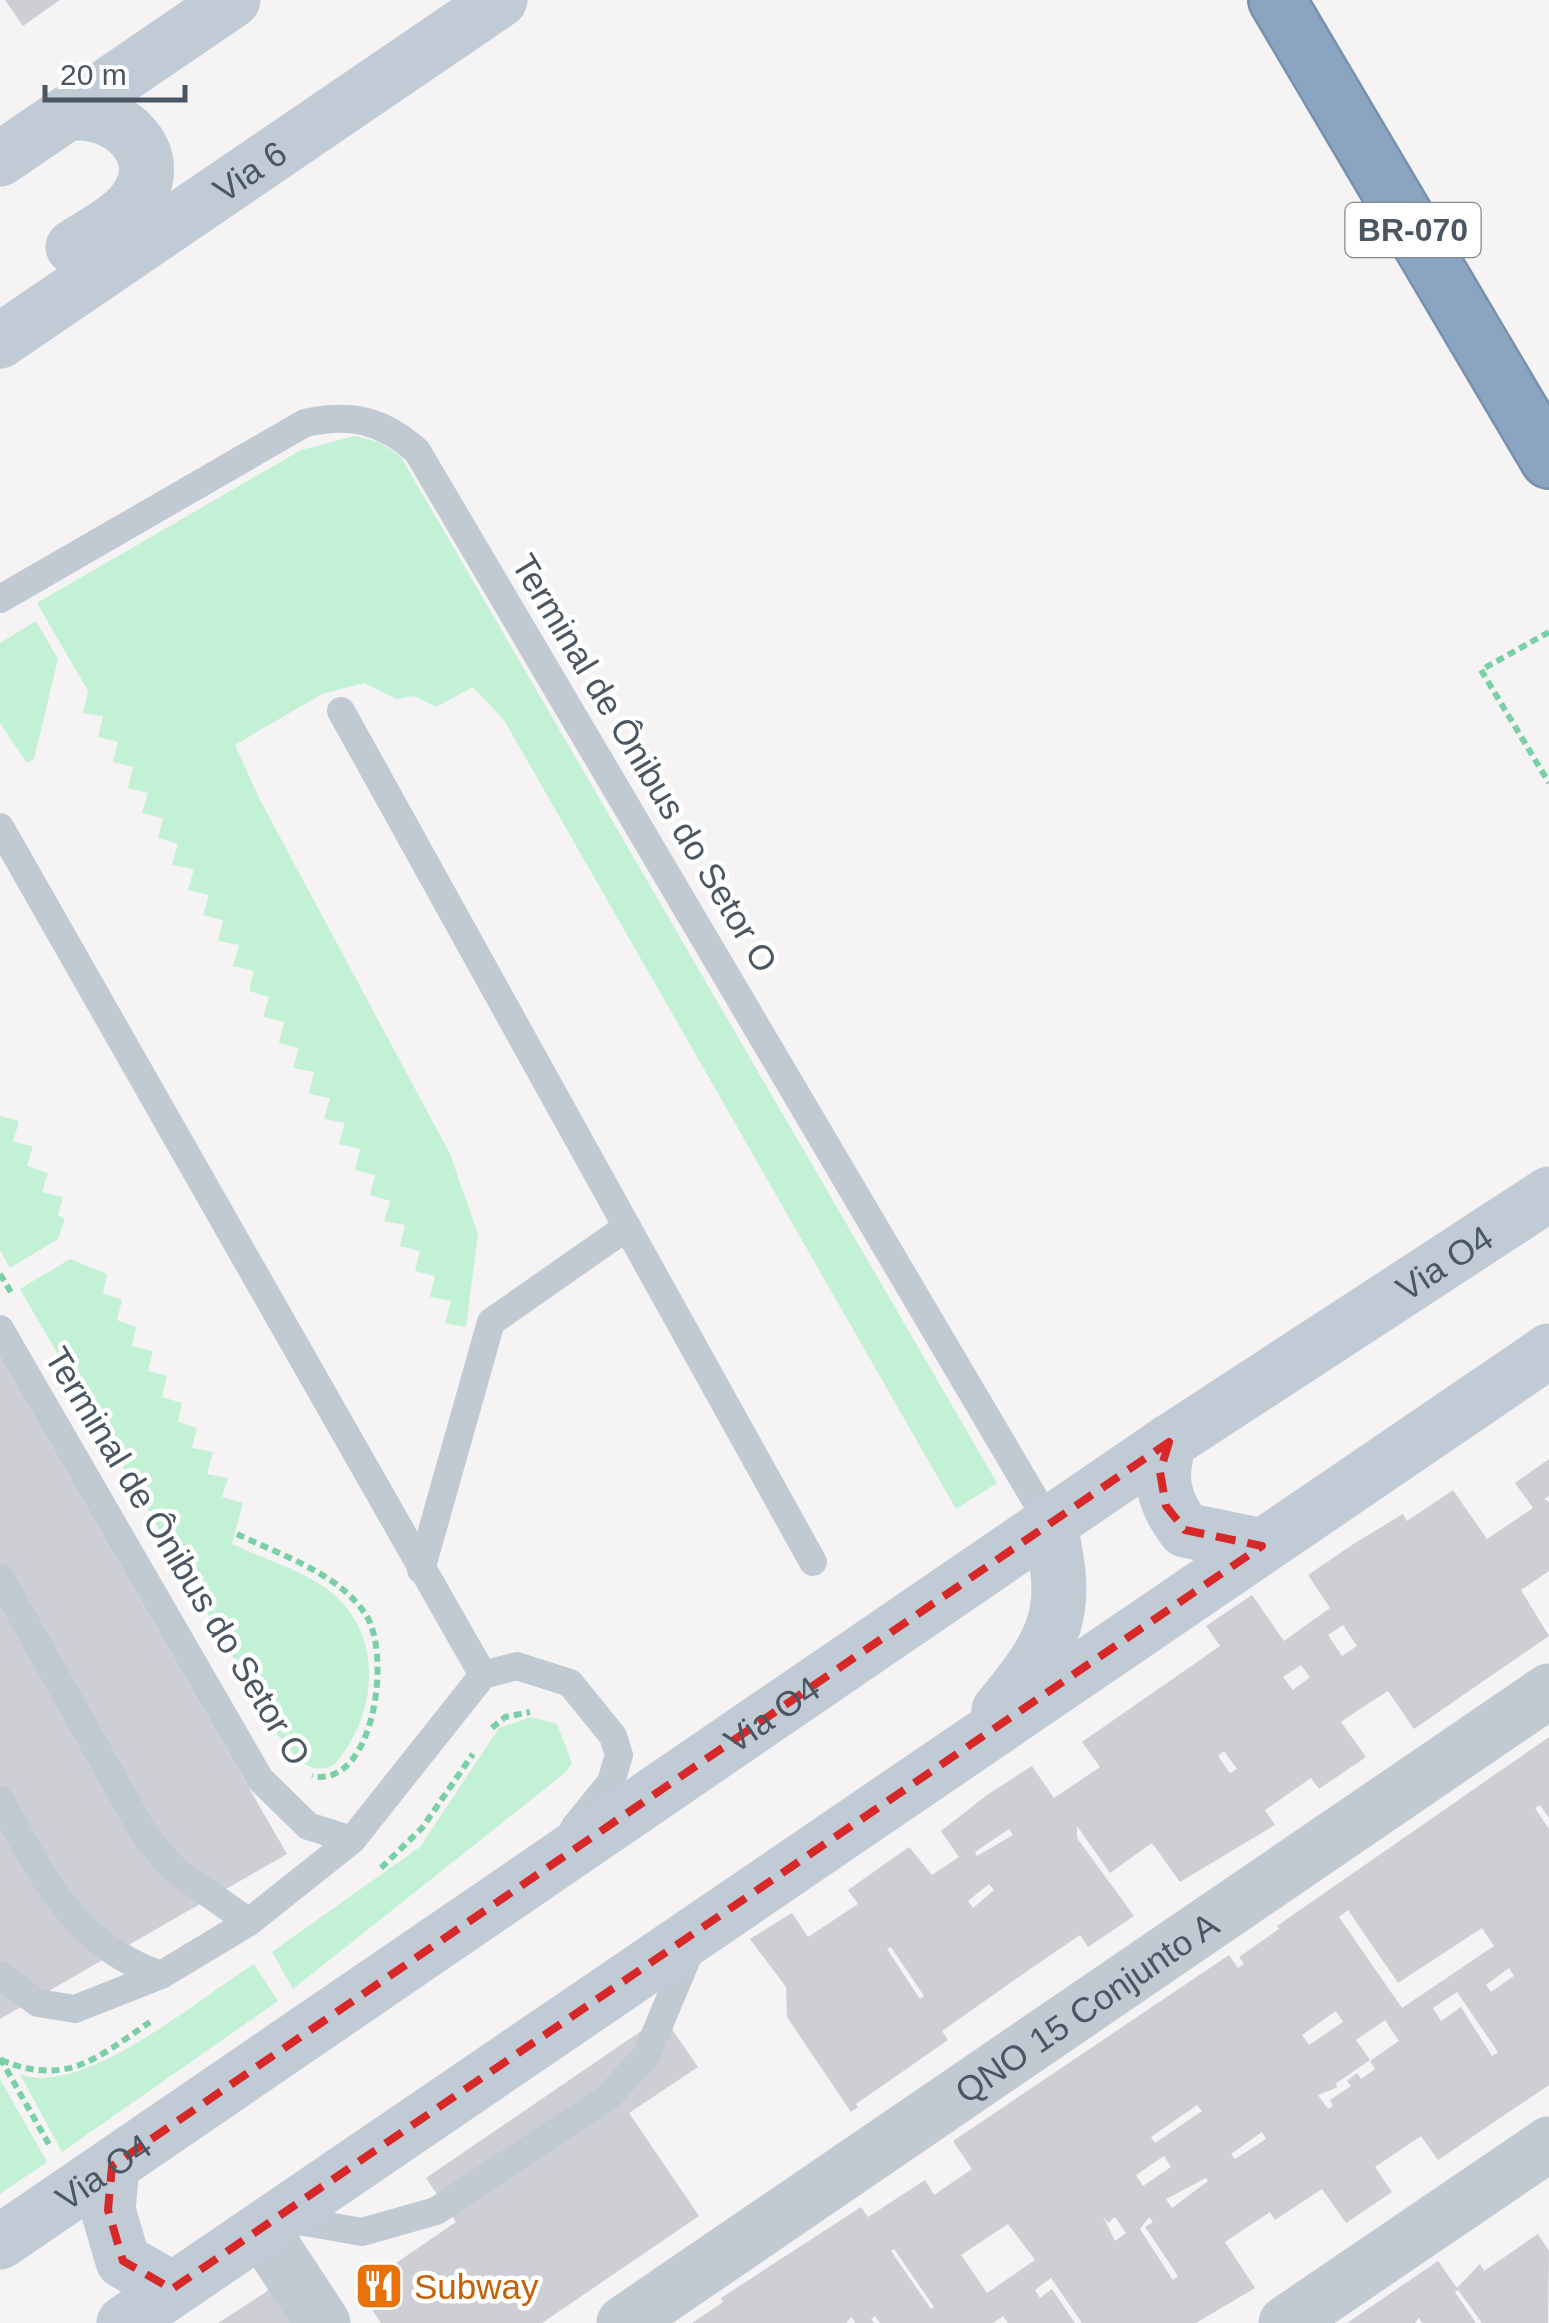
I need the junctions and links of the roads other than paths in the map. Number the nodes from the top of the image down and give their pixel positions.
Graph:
1 (233, 0) edge
2 (500, 0) edge
3 (1276, 0) edge
4 (66, 114) junction
5 (0, 159) edge
6 (0, 297) edge
7 (0, 340) edge
8 (1549, 460) edge
9 (0, 599) edge
10 (341, 712) dead end
11 (0, 827) edge
12 (1549, 1194) edge
13 (627, 1226) junction
14 (0, 1329) edge
15 (1549, 1351) edge
16 (1169, 1442) junction
17 (1049, 1523) junction
18 (1262, 1546) junction
19 (813, 1562) dead end
20 (421, 1570) junction
21 (0, 1577) edge
22 (483, 1675) junction
23 (1549, 1691) edge
24 (968, 1747) junction
25 (0, 1800) edge
26 (352, 1840) junction
27 (535, 1876) junction
28 (249, 1922) junction
29 (698, 1934) junction
30 (0, 1975) edge
31 (161, 1975) junction
32 (1549, 2144) edge
33 (112, 2166) junction
34 (271, 2224) junction
35 (0, 2242) edge
36 (172, 2289) junction
37 (124, 2323) edge
38 (323, 2323) edge
39 (624, 2323) edge
40 (1286, 2323) edge

1 - 4 main road
2 - 7 main road, Via 6
3 - 8 highway, BR-070
4 - 5 main road
4 - 6 main road
9 - 17 lane, Terminal de Ônibus do Setor O
10 - 13 lane
11 - 20 lane
12 - 16 main road, Via O4
13 - 19 lane
13 - 20 lane
14 - 26 lane, Terminal de Ônibus do Setor O
15 - 18 main road
16 - 17 main road, Via O4
16 - 18 main road
17 - 24 main road
17 - 27 main road, Via O4
18 - 24 main road
20 - 22 lane
21 - 28 lane
22 - 26 lane
22 - 27 lane
23 - 39 street, QNO 15 Conjunto A
24 - 29 main road
25 - 31 lane
26 - 28 lane
27 - 33 main road, Via O4
28 - 31 lane
29 - 34 main road
29 - 34 lane
30 - 31 lane
32 - 40 street
33 - 35 main road, Via O4
33 - 36 main road
34 - 36 main road
34 - 38 street
36 - 37 main road

